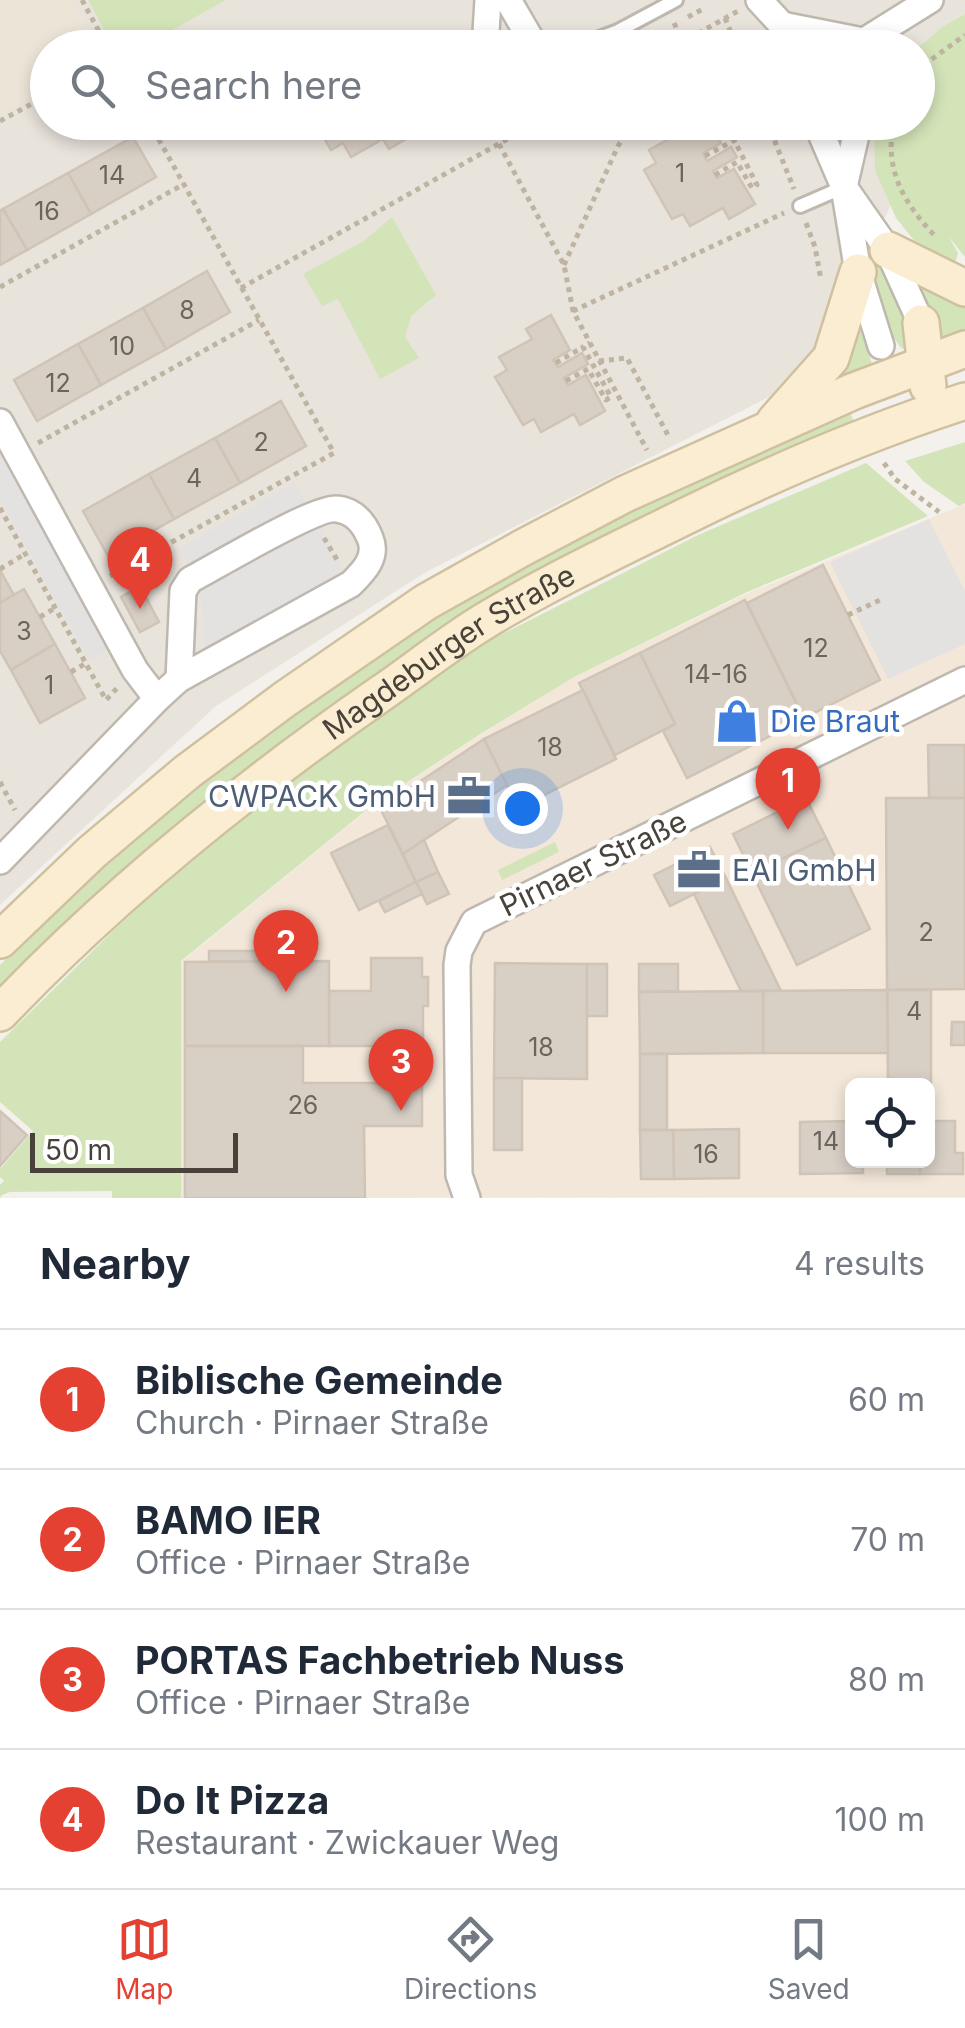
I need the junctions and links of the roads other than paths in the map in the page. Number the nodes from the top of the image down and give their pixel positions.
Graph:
1 (488, 0) edge
2 (508, 0) edge
3 (759, 0) edge
4 (930, 0) edge
5 (670, 3) edge
6 (486, 30) edge
7 (526, 30) edge
8 (618, 30) edge
9 (775, 30) edge
10 (884, 30) edge
11 (824, 140) edge
12 (855, 140) edge
13 (844, 187) junction
14 (800, 206) road end
15 (888, 250) junction
16 (858, 272) junction
17 (965, 288) edge
18 (921, 323) joint
19 (965, 349) edge
20 (902, 362) junction
21 (965, 401) edge
22 (930, 412) junction
23 (0, 422) edge
24 (767, 429) junction
25 (180, 679) junction
26 (965, 680) edge
27 (157, 699) junction
28 (0, 861) edge
29 (0, 940) edge
30 (0, 1013) edge
31 (467, 1198) edge

1 - 6 street
2 - 7 street
3 - 9 street
4 - 10 street
5 - 8 lane
11 - 13 street
12 - 13 street
13 - 14 lane
13 - 15 street
13 - 16 street
15 - 17 main road
15 - 18 street
16 - 20 street
16 - 24 main road
18 - 20 main road
19 - 20 main road, Magdeburger Straße
20 - 22 main road
20 - 24 main road, Magdeburger Straße
21 - 22 main road, Magdeburger Straße
22 - 30 main road, Magdeburger Straße
23 - 27 street
24 - 29 main road, Magdeburger Straße
25 - 25 street
25 - 27 street
26 - 31 street, Pirnaer Straße
27 - 28 street

